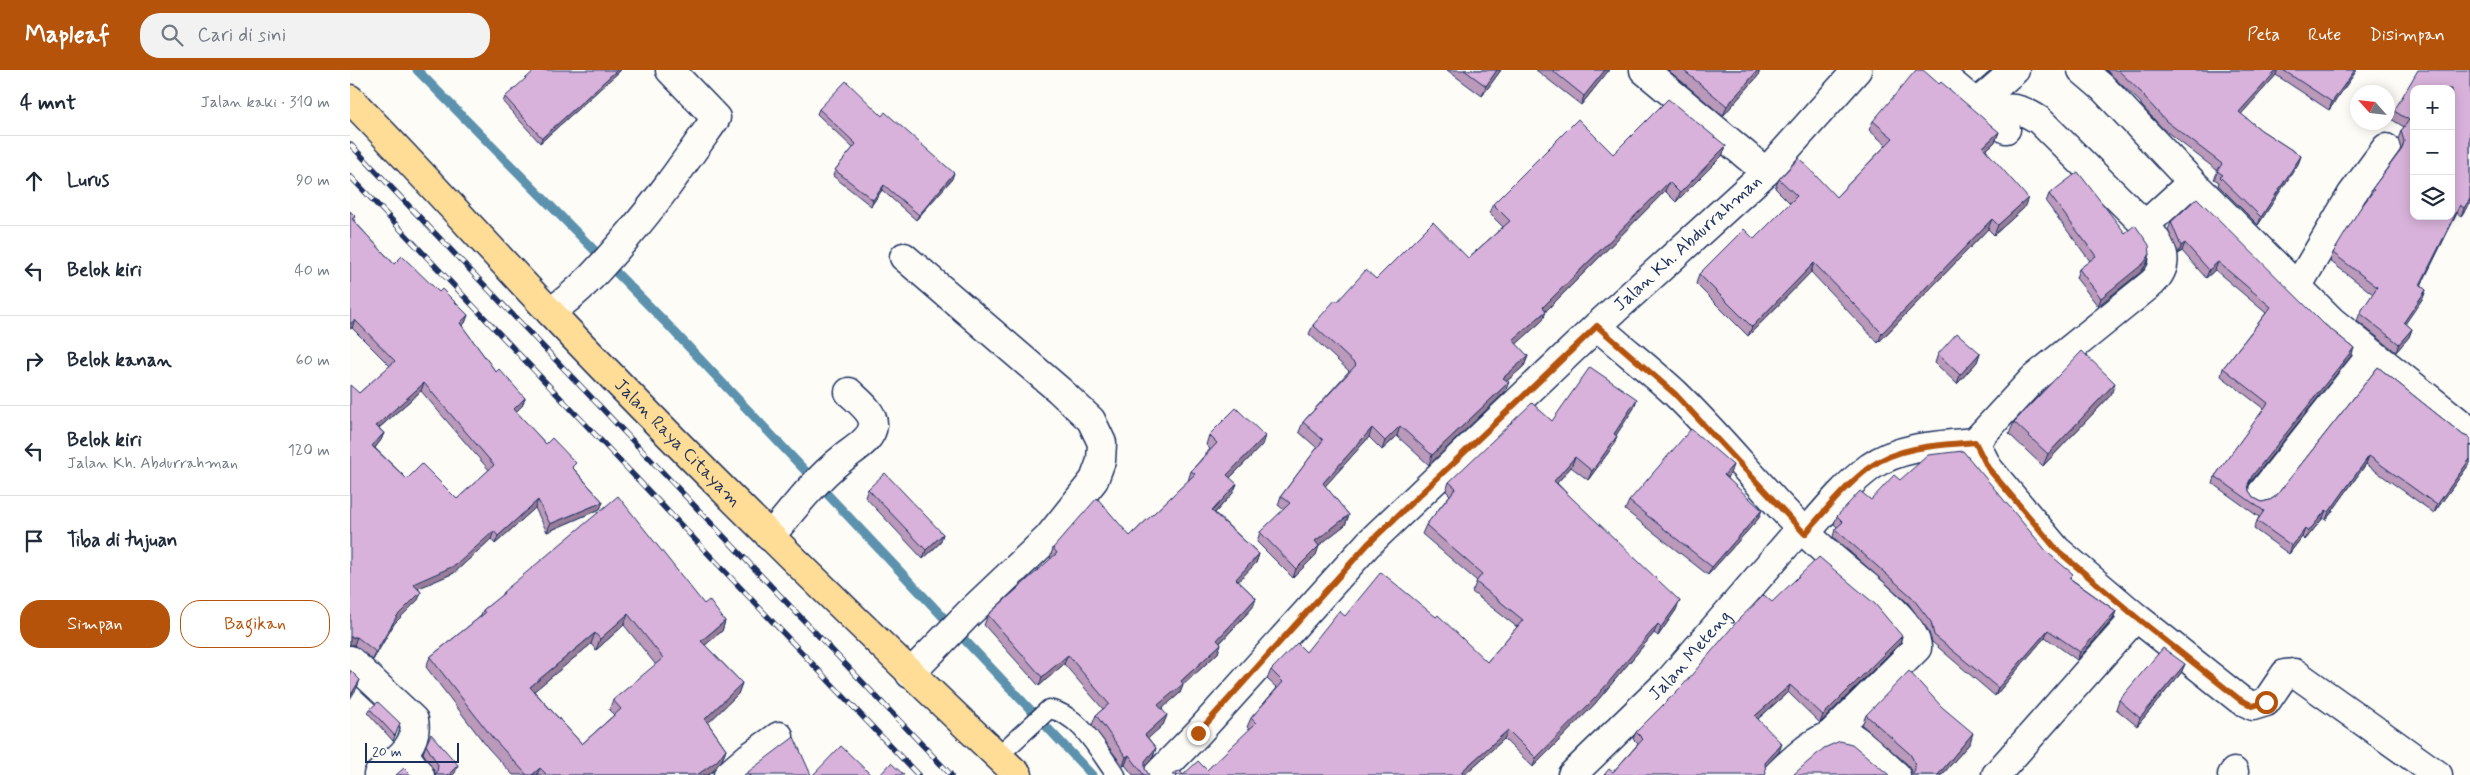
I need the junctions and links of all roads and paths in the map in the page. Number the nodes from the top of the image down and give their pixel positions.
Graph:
1 (670, 70) edge
2 (1644, 70) edge
3 (1857, 70) edge
4 (1936, 70) edge
5 (2015, 70) edge
6 (2082, 70) edge
7 (350, 99) edge
8 (1991, 116) junction
9 (2386, 148) dead end
10 (1766, 172) junction
11 (2192, 182) junction
12 (2146, 225) junction
13 (904, 258) dead end
14 (2297, 287) junction
15 (550, 312) junction
16 (1597, 326) junction
17 (2372, 354) junction
18 (849, 392) dead end
19 (2470, 431) edge
20 (1975, 442) junction
21 (2261, 494) dead end
22 (1802, 531) junction
23 (770, 537) junction
24 (2136, 617) junction
25 (350, 660) edge
26 (910, 674) junction
27 (1830, 735) junction
28 (779, 736) dead end
29 (1007, 747) junction
30 (404, 754) junction
31 (378, 775) edge
32 (420, 775) edge
33 (728, 775) edge
34 (1018, 775) edge
35 (1116, 775) edge
36 (1157, 775) edge
37 (1572, 775) edge
38 (1778, 775) edge
39 (1896, 775) edge
40 (1996, 775) edge
41 (2438, 775) edge

1 - 15 street
2 - 10 street
3 - 10 street, Jalan Kh. Abdurrahman
4 - 8 street
5 - 8 street
6 - 11 street
7 - 15 main road, Jalan Raya Citayam
8 - 12 street
9 - 14 street
10 - 16 street, Jalan Kh. Abdurrahman
11 - 12 street
11 - 14 street
12 - 20 street
13 - 26 street
14 - 17 street
15 - 23 main road, Jalan Raya Citayam
16 - 22 street
16 - 36 street, Jalan Kh. Abdurrahman
17 - 19 street
17 - 21 street
18 - 23 street
20 - 22 street, Jalan Meteng
20 - 24 street
22 - 27 street
22 - 37 street, Jalan Meteng
23 - 26 main road, Jalan Raya Citayam
24 - 40 street
24 - 41 street
25 - 30 street
26 - 29 main road, Jalan Raya Citayam
27 - 38 street
27 - 39 street
28 - 33 street
29 - 34 main road, Jalan Raya Citayam
29 - 35 lane
30 - 31 street
30 - 32 street

